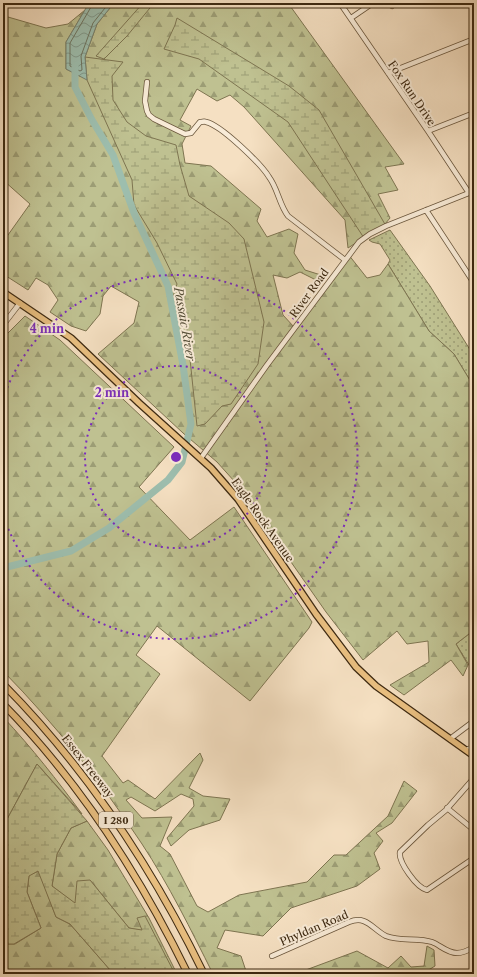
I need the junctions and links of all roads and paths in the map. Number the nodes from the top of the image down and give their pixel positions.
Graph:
1 (340, 3) edge
2 (373, 3) edge
3 (387, 3) edge
4 (392, 6) dead end
5 (351, 18) junction
6 (474, 39) edge
7 (388, 73) junction
8 (147, 82) dead end
9 (474, 113) edge
10 (428, 131) junction
11 (474, 191) edge
12 (469, 193) junction
13 (426, 210) junction
14 (345, 260) junction
15 (474, 283) edge
16 (3, 292) edge
17 (20, 303) junction
18 (3, 325) edge
19 (203, 460) junction
20 (3, 684) edge
21 (3, 704) edge
22 (474, 720) edge
23 (450, 738) junction
24 (474, 746) edge
25 (467, 750) junction
26 (474, 756) edge
27 (474, 778) edge
28 (447, 808) junction
29 (474, 830) edge
30 (474, 858) edge
31 (474, 947) edge
32 (272, 956) dead end
33 (188, 974) edge
34 (204, 974) edge

1 - 5 street, Fox Run Drive
2 - 5 street
3 - 4 street
5 - 7 street, Fox Run Drive
6 - 7 street
7 - 10 street, Fox Run Drive
8 - 14 street
9 - 10 street
10 - 12 street, Fox Run Drive
11 - 12 street, River Road
12 - 13 street, River Road
13 - 14 street, River Road
13 - 15 street
14 - 19 street, River Road
16 - 17 main road, Eagle Rock Avenue
17 - 18 street
17 - 19 main road, Eagle Rock Avenue
19 - 23 main road, Eagle Rock Avenue
20 - 34 highway, Essex Freeway / I 280
21 - 33 highway, I 280
22 - 23 street
23 - 25 main road, Eagle Rock Avenue
24 - 25 street
25 - 26 main road, Eagle Rock Avenue
27 - 28 street
28 - 29 street
28 - 30 street
31 - 32 street, Phyldan Road

